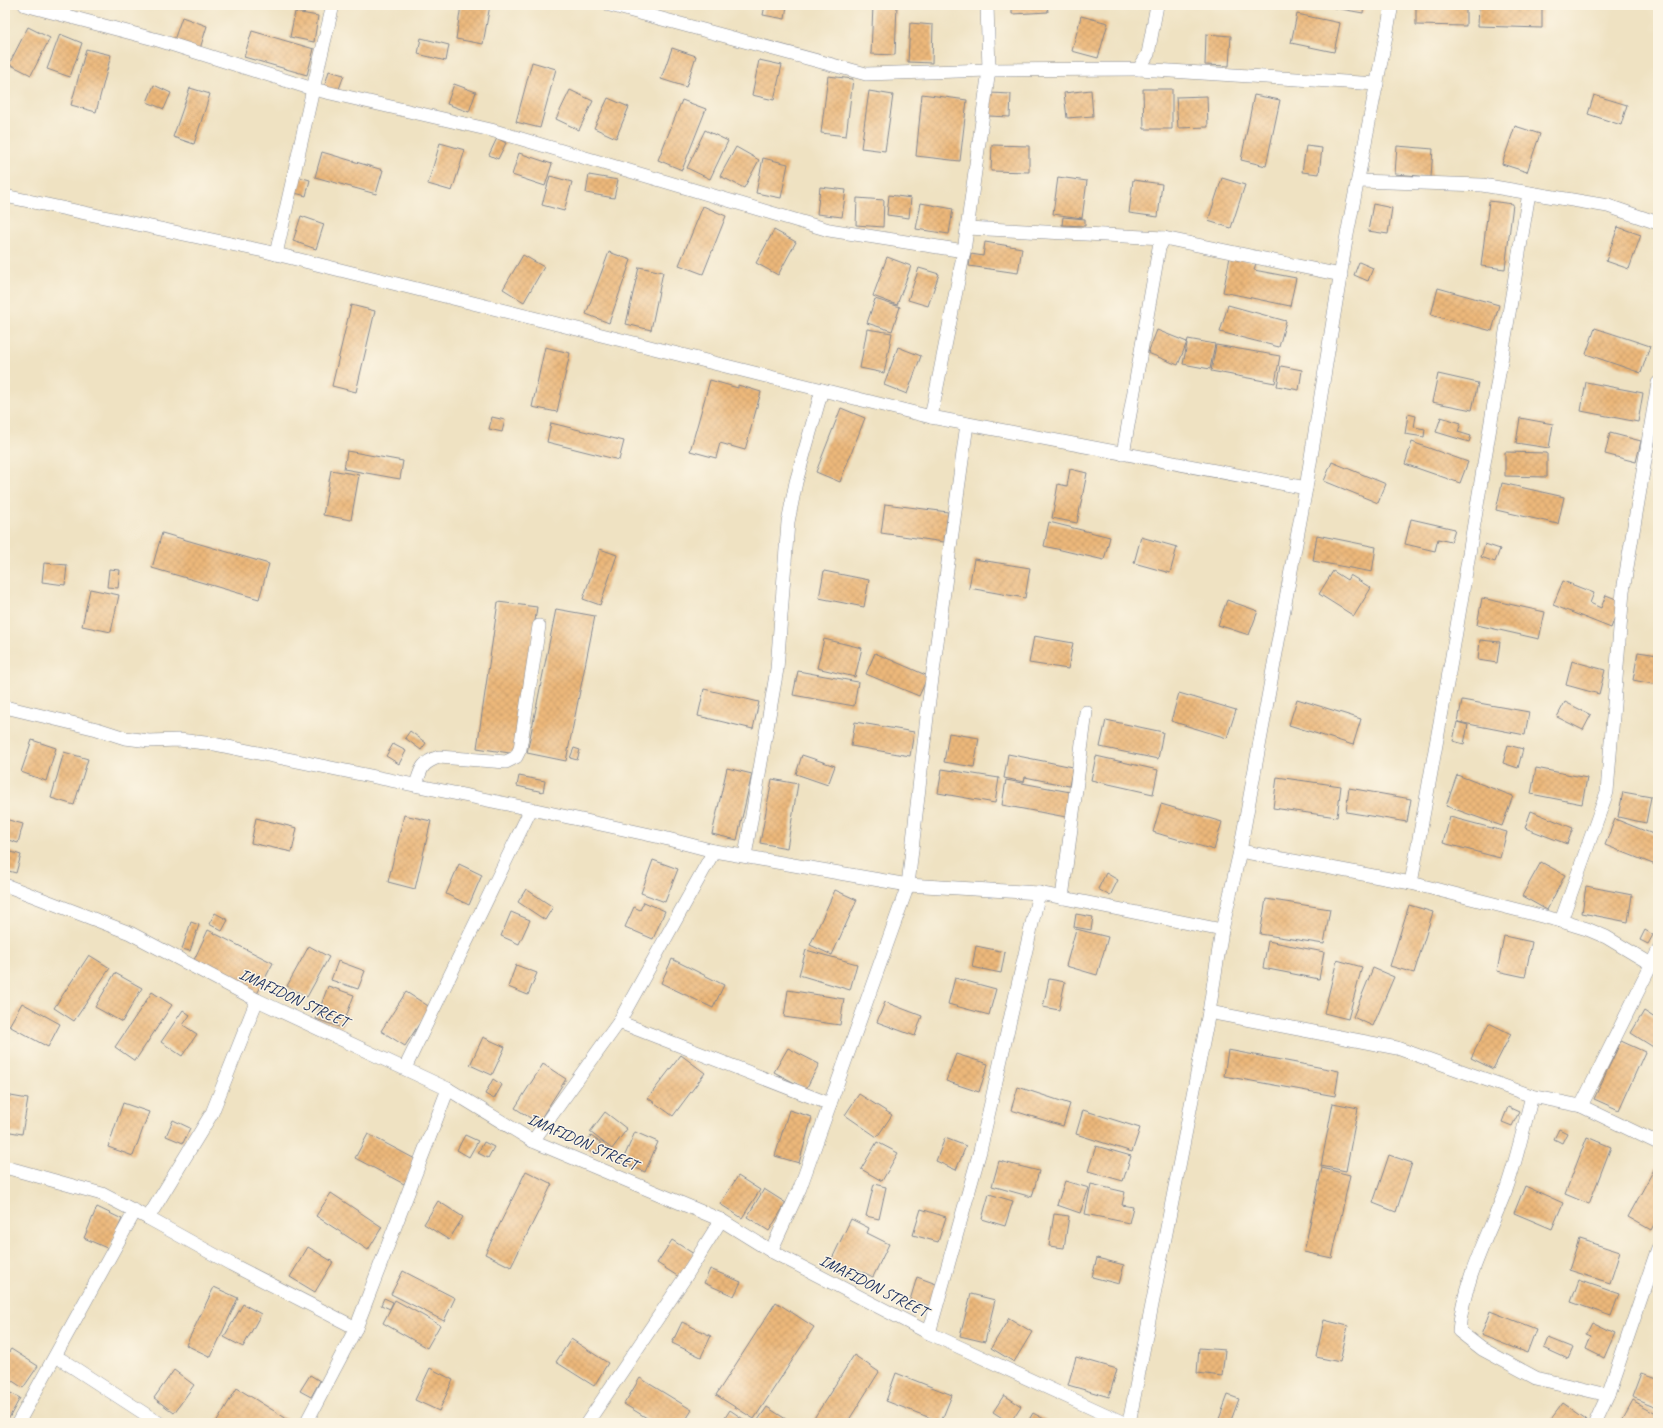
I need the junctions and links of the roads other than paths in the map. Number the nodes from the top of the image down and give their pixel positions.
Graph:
1 (25, 5) edge
2 (333, 5) edge
3 (610, 5) edge
4 (987, 5) edge
5 (1156, 5) edge
6 (1392, 5) edge
7 (1139, 69) junction
8 (989, 70) junction
9 (1377, 84) junction
10 (312, 89) junction
11 (1358, 181) junction
12 (1529, 193) junction
13 (5, 196) edge
14 (1658, 223) edge
15 (967, 228) junction
16 (1164, 238) junction
17 (964, 251) junction
18 (276, 254) junction
19 (1341, 275) junction
20 (1658, 383) edge
21 (822, 390) junction
22 (931, 417) junction
23 (967, 424) junction
24 (1123, 454) junction
25 (1306, 488) junction
26 (539, 626) dead end
27 (5, 707) edge
28 (1086, 712) dead end
29 (416, 785) junction
30 (531, 809) junction
31 (714, 851) junction
32 (1240, 851) junction
33 (745, 856) junction
34 (1410, 884) junction
35 (5, 885) edge
36 (908, 885) junction
37 (1039, 893) junction
38 (1062, 898) junction
39 (1561, 921) junction
40 (1222, 930) junction
41 (1658, 951) edge
42 (1651, 964) junction
43 (257, 1000) junction
44 (1209, 1012) junction
45 (619, 1022) junction
46 (405, 1068) junction
47 (448, 1089) junction
48 (1532, 1096) junction
49 (830, 1104) junction
50 (1581, 1106) junction
51 (533, 1141) junction
52 (1658, 1142) edge
53 (5, 1167) edge
54 (135, 1211) junction
55 (148, 1218) junction
56 (721, 1220) junction
57 (1658, 1248) edge
58 (771, 1251) junction
59 (356, 1328) junction
60 (929, 1333) junction
61 (62, 1360) dead end
62 (1608, 1395) junction
63 (18, 1423) edge
64 (159, 1423) edge
65 (306, 1423) edge
66 (586, 1423) edge
67 (1124, 1423) edge
68 (1129, 1423) edge
69 (1595, 1423) edge

1 - 10 street
2 - 10 street
3 - 8 street
4 - 8 street
5 - 7 street
6 - 9 street
7 - 8 street
7 - 9 street
8 - 15 street
9 - 11 street
10 - 17 street
10 - 18 street
11 - 12 street
11 - 19 street
12 - 14 street
12 - 34 street
13 - 18 street
15 - 16 street
15 - 17 street
16 - 19 street
16 - 24 street
17 - 22 street
18 - 21 street
19 - 25 street
20 - 39 street
21 - 22 street
21 - 33 street
22 - 23 street
23 - 24 street
23 - 36 street
24 - 25 street
25 - 32 street
26 - 29 street
27 - 29 street
28 - 38 street
29 - 30 street
30 - 31 street
30 - 46 street
31 - 33 street
31 - 45 street
32 - 34 street
32 - 40 street
33 - 36 street
34 - 39 street
35 - 43 street, IMAFIDON STREET
36 - 37 street
36 - 49 street
37 - 38 street
37 - 60 street
38 - 40 street
39 - 42 street
40 - 44 street
41 - 42 street
42 - 50 street
43 - 46 street, IMAFIDON STREET
43 - 55 street
44 - 48 street
44 - 68 street
45 - 49 street
45 - 51 street
46 - 47 street, IMAFIDON STREET
47 - 51 street, IMAFIDON STREET
47 - 59 street
48 - 50 street
48 - 62 street
49 - 58 street
50 - 52 street
51 - 56 street, IMAFIDON STREET
53 - 54 street
54 - 55 street
54 - 63 street
55 - 59 street
56 - 58 street, IMAFIDON STREET
56 - 66 street
57 - 62 street
58 - 60 street, IMAFIDON STREET
59 - 65 street
60 - 67 street, IMAFIDON STREET
61 - 64 street
62 - 69 street

